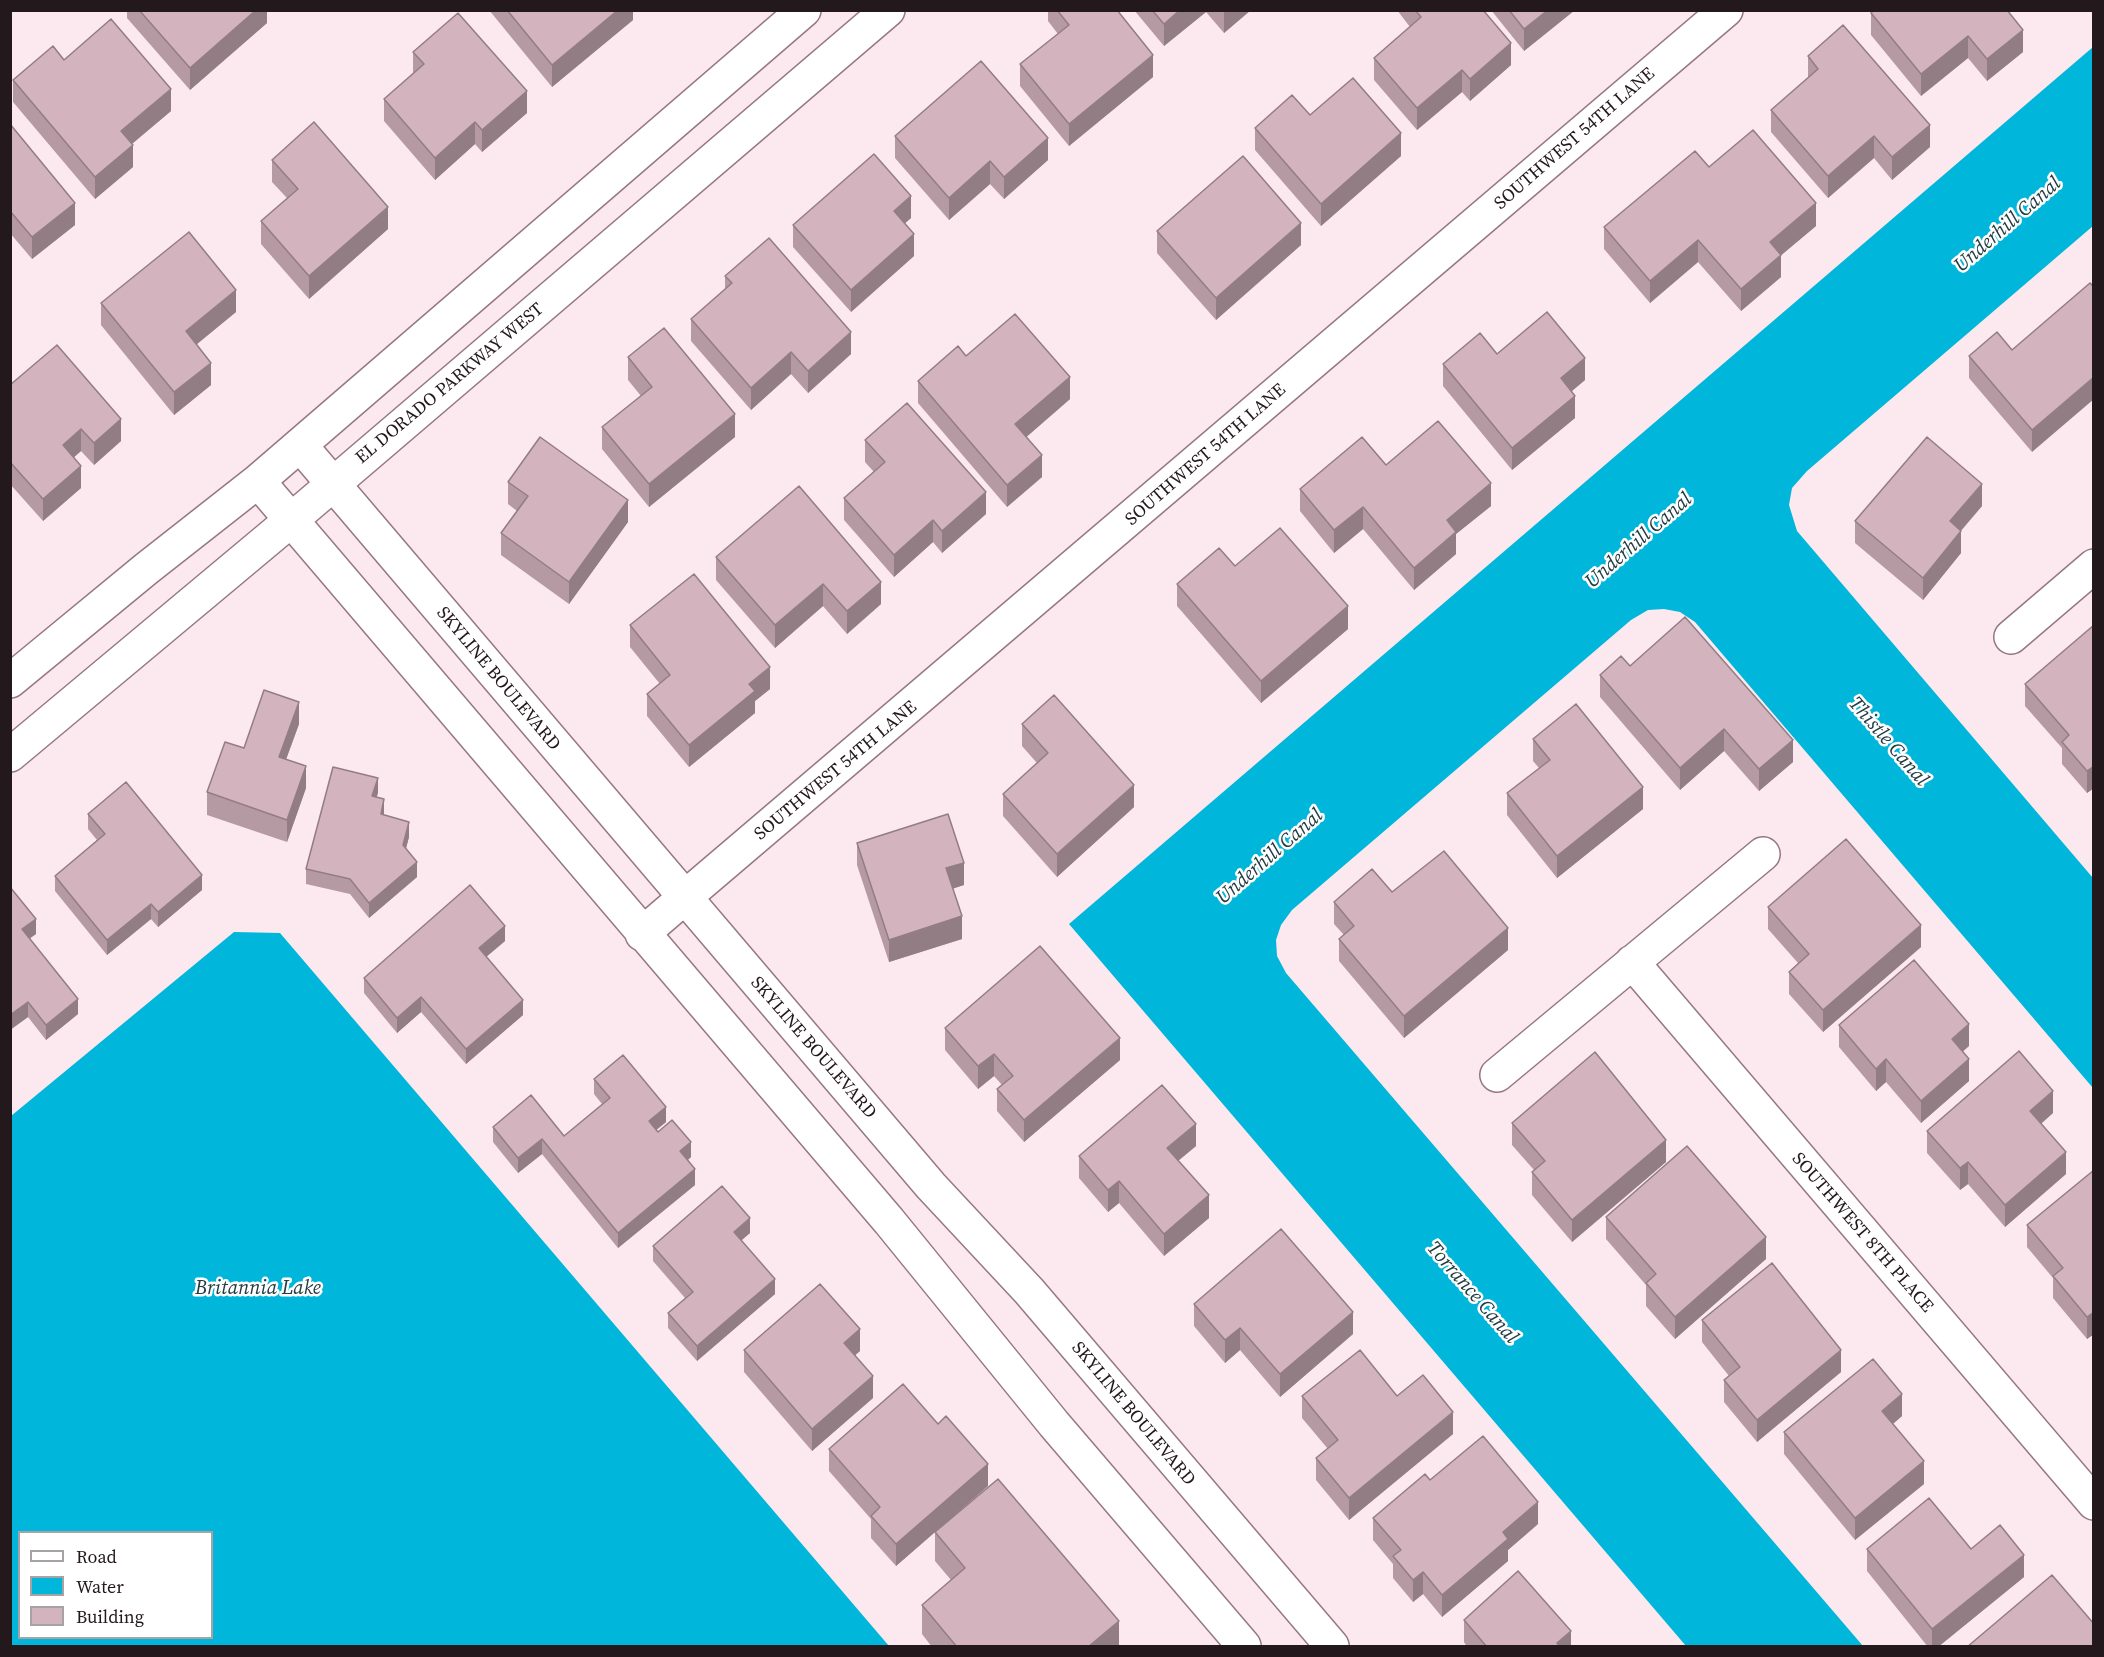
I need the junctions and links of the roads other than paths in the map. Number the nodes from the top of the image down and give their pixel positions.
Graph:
1 (804, 10) edge
2 (888, 10) edge
3 (1726, 10) edge
4 (300, 445) junction
5 (258, 481) junction
6 (334, 483) junction
7 (290, 521) junction
8 (2094, 566) edge
9 (2011, 637) dead end
10 (10, 681) edge
11 (10, 755) edge
12 (1763, 854) dead end
13 (684, 898) junction
14 (642, 934) junction
15 (1632, 962) junction
16 (1497, 1075) dead end
17 (2094, 1503) edge
18 (1244, 1647) edge
19 (1332, 1647) edge

1 - 4 street
2 - 6 street, EL DORADO PARKWAY WEST
3 - 13 street, SOUTHWEST 54TH LANE
4 - 5 street
4 - 6 street, SKYLINE BOULEVARD
5 - 7 street
5 - 10 street
6 - 7 street, EL DORADO PARKWAY WEST
6 - 13 street, SKYLINE BOULEVARD
7 - 11 street, EL DORADO PARKWAY WEST
7 - 14 street
8 - 9 street
12 - 15 street
13 - 14 street, SOUTHWEST 54TH LANE
13 - 19 street, SKYLINE BOULEVARD
14 - 18 street
15 - 16 street
15 - 17 street, SOUTHWEST 8TH PLACE

